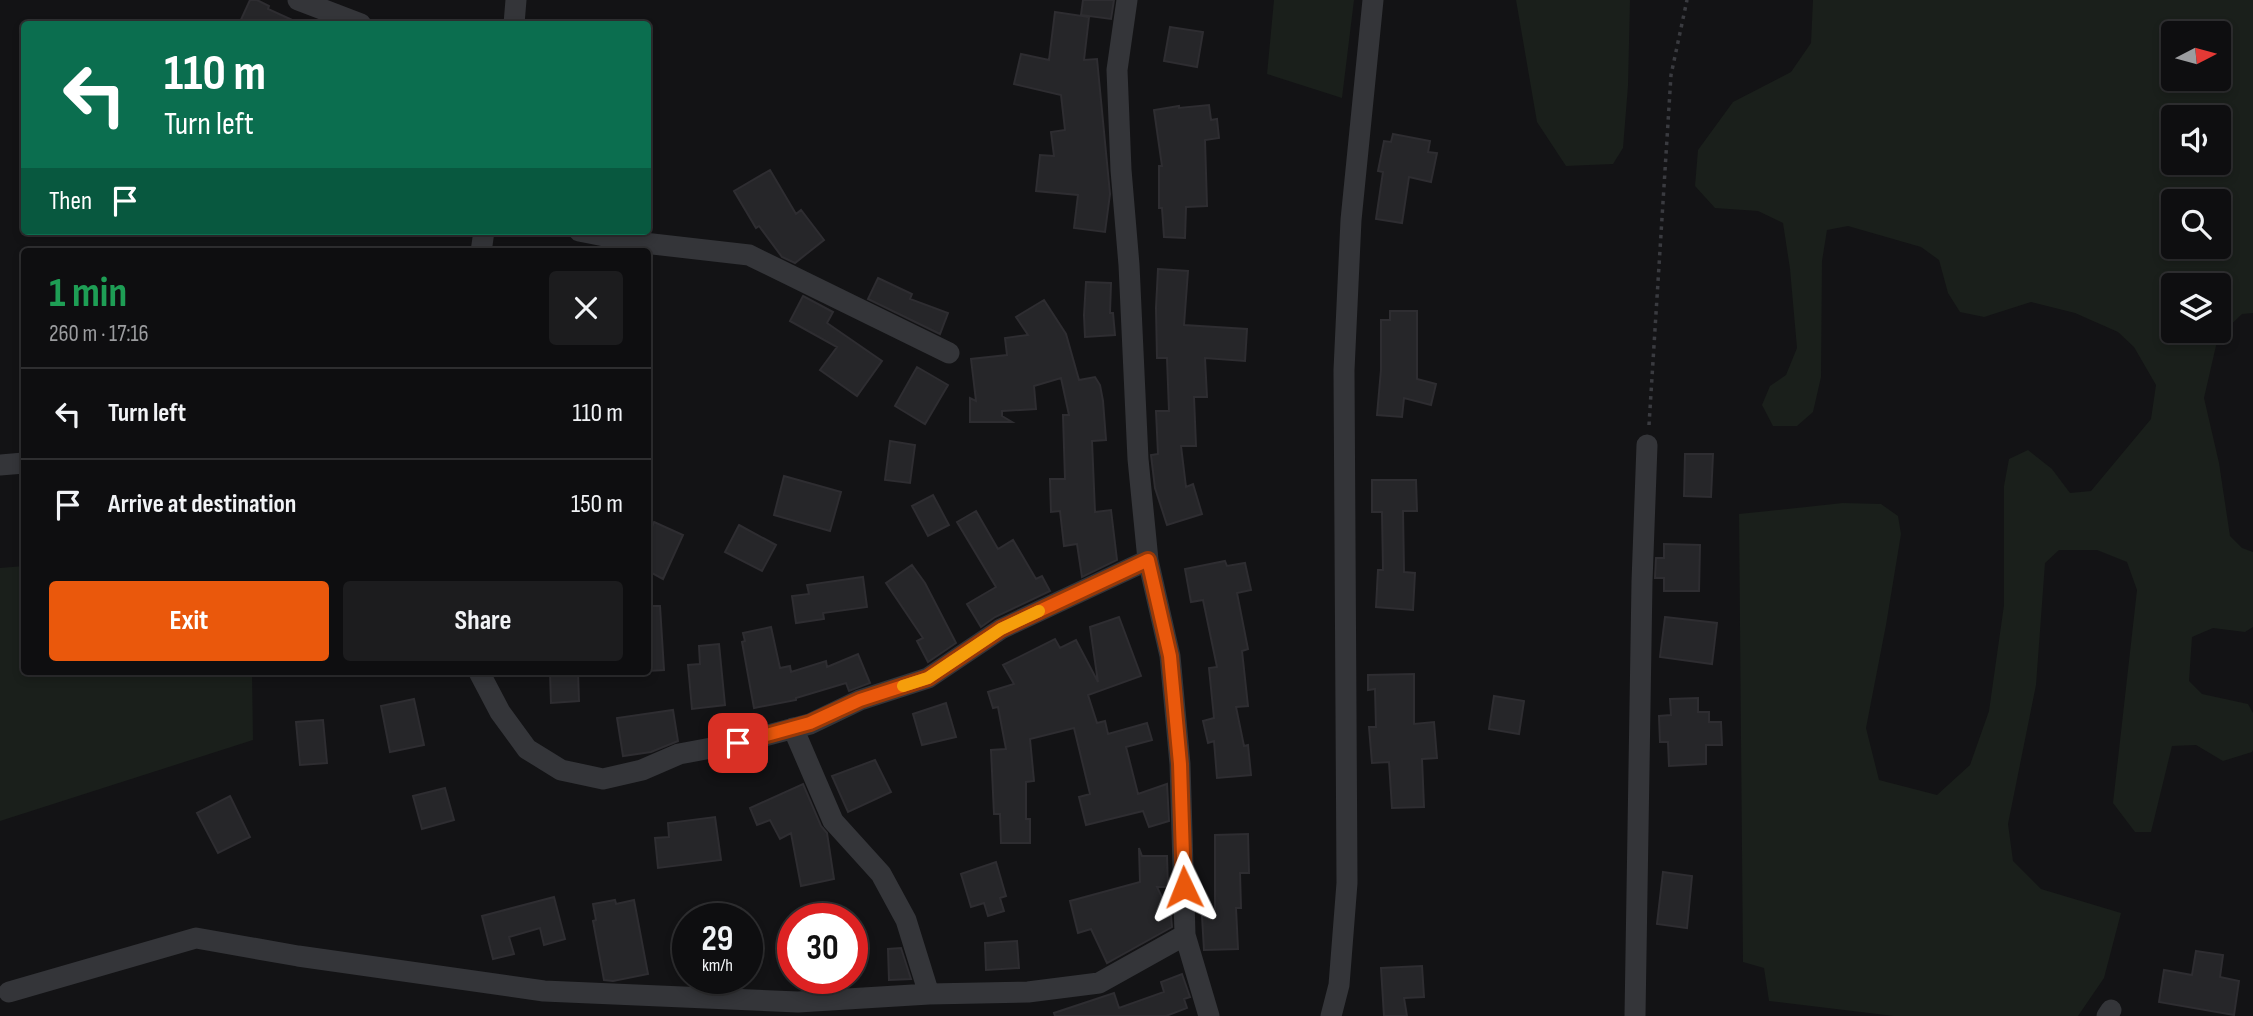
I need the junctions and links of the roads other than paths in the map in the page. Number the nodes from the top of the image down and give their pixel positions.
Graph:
1 (298, 0) edge
2 (516, 0) edge
3 (1127, 0) edge
4 (1373, 0) edge
5 (353, 21) edge
6 (514, 21) edge
7 (599, 235) edge
8 (949, 353) dead end
9 (1647, 445) road end
10 (21, 463) edge
11 (0, 465) edge
12 (1148, 560) junction
13 (481, 675) edge
14 (793, 728) junction
15 (1185, 935) junction
16 (9, 992) dead end
17 (929, 994) junction
18 (1209, 1016) edge
19 (1331, 1016) edge
20 (1635, 1016) edge

1 - 5 street
2 - 6 street
3 - 12 street
4 - 19 street
7 - 8 street
9 - 20 street
10 - 11 street
12 - 14 street
12 - 15 street
13 - 14 street
14 - 17 street
15 - 17 street
15 - 18 street
16 - 17 street

